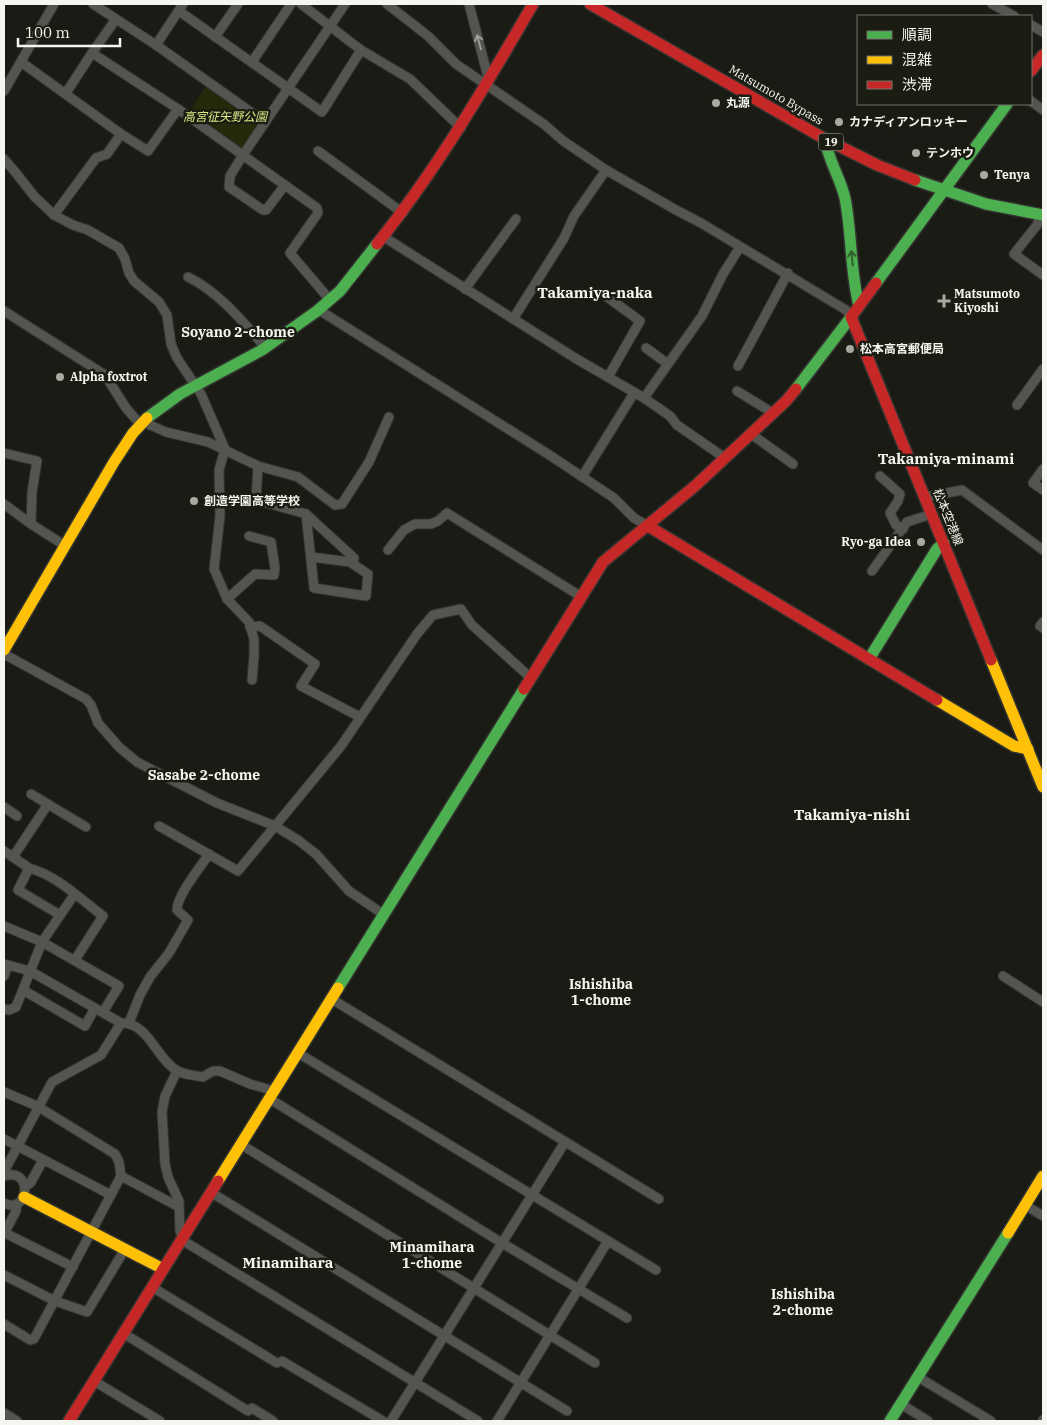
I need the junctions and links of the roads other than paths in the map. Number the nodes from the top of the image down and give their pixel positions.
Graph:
1 (54, 4) edge
2 (93, 4) edge
3 (238, 4) edge
4 (292, 4) edge
5 (300, 4) edge
6 (345, 4) edge
7 (387, 4) edge
8 (469, 4) edge
9 (532, 4) edge
10 (590, 4) edge
11 (992, 4) edge
12 (181, 7) edge
13 (1012, 15) edge
14 (116, 19) junction
15 (330, 25) junction
16 (216, 37) junction
17 (156, 45) junction
18 (361, 50) junction
19 (92, 53) junction
20 (1043, 54) edge
21 (21, 62) junction
22 (252, 62) junction
23 (1032, 70) edge
24 (488, 83) junction
25 (288, 88) junction
26 (4, 91) edge
27 (66, 93) junction
28 (1032, 102) edge
29 (1006, 105) edge
30 (178, 109) junction
31 (1043, 110) edge
32 (265, 122) junction
33 (461, 128) junction
34 (121, 134) junction
35 (825, 139) junction
36 (318, 151) dead end
37 (243, 155) junction
38 (4, 160) edge
39 (606, 170) junction
40 (285, 185) junction
41 (944, 191) junction
42 (404, 213) junction
43 (54, 215) junction
44 (1042, 215) edge
45 (516, 219) dead end
46 (384, 237) junction
47 (740, 247) junction
48 (788, 273) junction
49 (1043, 275) edge
50 (188, 277) dead end
51 (465, 289) junction
52 (606, 296) dead end
53 (330, 300) junction
54 (859, 306) junction
55 (4, 310) edge
56 (320, 310) junction
57 (851, 317) junction
58 (513, 319) junction
59 (265, 347) junction
60 (646, 348) dead end
61 (668, 364) junction
62 (738, 366) dead end
63 (1043, 369) edge
64 (608, 377) junction
65 (196, 386) junction
66 (737, 390) dead end
67 (634, 393) junction
68 (644, 398) junction
69 (1017, 405) dead end
70 (768, 410) dead end
71 (389, 417) dead end
72 (143, 422) junction
73 (752, 434) junction
74 (225, 449) junction
75 (4, 453) edge
76 (725, 458) junction
77 (793, 464) dead end
78 (258, 466) junction
79 (1043, 469) edge
80 (880, 476) dead end
81 (582, 477) junction
82 (1043, 490) edge
83 (926, 497) junction
84 (4, 504) edge
85 (306, 514) junction
86 (932, 514) junction
87 (31, 524) junction
88 (648, 526) junction
89 (903, 529) junction
90 (249, 536) dead end
91 (944, 543) junction
92 (64, 546) junction
93 (388, 550) dead end
94 (1043, 550) edge
95 (311, 557) junction
96 (353, 564) junction
97 (872, 571) dead end
98 (580, 596) junction
99 (227, 599) junction
100 (1043, 622) edge
101 (250, 627) junction
102 (1043, 628) edge
103 (4, 652) edge
104 (869, 659) junction
105 (531, 678) junction
106 (252, 680) dead end
107 (360, 717) junction
108 (1028, 749) junction
109 (1043, 787) edge
110 (31, 794) dead end
111 (48, 804) junction
112 (4, 807) edge
113 (16, 816) dead end
114 (159, 826) dead end
115 (275, 826) junction
116 (86, 827) dead end
117 (4, 851) edge
118 (209, 854) junction
119 (13, 857) junction
120 (29, 868) junction
121 (74, 894) junction
122 (383, 914) junction
123 (60, 915) junction
124 (4, 926) edge
125 (42, 942) junction
126 (75, 960) junction
127 (6, 965) edge
128 (30, 971) junction
129 (4, 976) edge
130 (1003, 976) dead end
131 (23, 990) junction
132 (330, 998) junction
133 (1043, 1002) edge
134 (4, 1009) edge
135 (99, 1010) junction
136 (125, 1023) junction
137 (298, 1053) junction
138 (177, 1071) junction
139 (4, 1092) edge
140 (272, 1095) junction
141 (38, 1106) junction
142 (4, 1139) edge
143 (565, 1142) junction
144 (242, 1145) junction
145 (17, 1146) junction
146 (43, 1160) junction
147 (5, 1175) edge
148 (121, 1176) junction
149 (1043, 1176) edge
150 (24, 1184) junction
151 (212, 1193) junction
152 (111, 1195) junction
153 (532, 1195) junction
154 (659, 1199) dead end
155 (20, 1200) junction
156 (4, 1203) edge
157 (1025, 1205) junction
158 (179, 1206) junction
159 (1043, 1216) edge
160 (92, 1232) junction
161 (4, 1233) edge
162 (182, 1239) junction
163 (608, 1241) junction
164 (502, 1243) junction
165 (125, 1249) junction
166 (73, 1267) junction
167 (163, 1269) junction
168 (656, 1270) dead end
169 (4, 1276) edge
170 (152, 1286) junction
171 (579, 1288) junction
172 (473, 1289) junction
173 (56, 1301) junction
174 (627, 1318) dead end
175 (4, 1324) edge
176 (123, 1334) junction
177 (445, 1336) junction
178 (549, 1336) junction
179 (595, 1363) dead end
180 (918, 1376) junction
181 (94, 1381) junction
182 (415, 1383) junction
183 (520, 1383) junction
184 (901, 1404) junction
185 (567, 1411) dead end
186 (4, 1413) edge
187 (71, 1420) edge
188 (17, 1421) edge
189 (160, 1421) edge
190 (273, 1421) edge
191 (383, 1421) edge
192 (391, 1421) edge
193 (478, 1421) edge
194 (496, 1421) edge
195 (890, 1421) edge
196 (928, 1421) edge
197 (991, 1421) edge

1 - 21 street
2 - 14 street
3 - 16 street
4 - 22 street
5 - 15 street
6 - 15 street
7 - 24 street
24 -> 8 street
9 - 24 main road
10 - 35 main road, Matsumoto Bypass / 19
11 - 13 street
12 - 16 street
12 - 17 street
14 - 17 street
14 - 19 street
15 - 18 street
15 - 25 street
16 - 22 street
17 - 32 street
18 - 25 street
18 - 33 street
19 - 27 street
19 - 30 street
20 - 23 main road
21 - 26 street
21 - 27 street
22 - 25 street
24 - 33 main road
24 - 39 street
25 - 32 street
27 - 34 street
28 - 31 street
29 - 41 main road
30 - 34 street
30 - 37 street
32 - 37 street
33 - 42 main road
34 - 43 street
35 - 41 main road, Matsumoto Bypass / 19
54 -> 35 main road
36 - 42 street
37 - 40 street
37 - 40 street
38 - 43 street
39 - 47 street
39 - 58 street
40 - 53 street
41 - 44 main road, Matsumoto Bypass / 19
41 - 54 main road
42 - 46 main road
43 - 65 street
44 - 49 street
45 - 51 street
46 - 51 street
46 - 53 main road
47 - 48 street
47 - 61 street
48 - 57 street
48 - 62 street
50 - 59 street
51 - 58 street
52 - 64 street
53 - 56 main road
54 - 57 main road
55 - 72 street
56 - 59 main road
56 - 81 street
57 - 73 main road
57 - 83 main road, 松本空港線
58 - 64 street
59 - 65 main road
60 - 61 street
61 - 68 street
63 - 69 street
64 - 67 street
65 - 72 main road
65 - 74 street
66 - 70 street
67 - 68 street
67 - 81 street
68 - 76 street
71 - 78 street
72 - 74 street
72 - 92 main road
73 - 76 main road
73 - 77 street
74 - 78 street
74 - 99 street
75 - 87 street
76 - 88 main road
78 - 85 street
79 - 82 street
80 - 89 street
81 - 88 street
83 - 86 main road, 松本空港線
83 - 94 street
84 - 87 street
85 - 95 street
85 - 96 street
86 - 89 street
86 - 91 main road, 松本空港線
87 - 92 street
88 - 98 main road
88 - 104 main road
89 - 97 street
90 - 99 street
91 - 104 main road
91 - 108 main road, 松本空港線
92 - 103 main road
93 - 98 street
95 - 96 street
95 - 96 street
98 - 105 main road
99 - 101 street
100 - 102 street
101 - 106 street
101 - 107 street
103 - 115 street
104 - 108 main road
105 - 107 street
105 - 122 main road
107 - 115 street
108 - 109 main road, 松本空港線
110 - 111 street
111 - 116 street
111 - 119 street
112 - 113 street
114 - 118 street
115 - 118 street
115 - 122 street
117 - 119 street
118 - 136 street
119 - 120 street
120 - 121 street
120 - 123 street
121 - 123 street
121 - 126 street
122 - 132 main road
123 - 125 street
124 - 125 street
125 - 126 street
125 - 128 street
126 - 135 street
127 - 128 street
127 - 129 street
128 - 131 street
128 - 135 street
130 - 133 street
131 - 134 street
131 - 135 street
132 - 137 main road
132 - 143 street
135 - 136 street
136 - 138 street
136 - 141 street
137 - 140 main road
137 - 153 street
138 - 140 street
138 - 158 street
139 - 141 street
140 - 144 main road
140 - 164 street
141 - 145 street
141 - 148 street
142 - 145 street
143 - 153 street
143 - 154 street
144 - 151 main road
144 - 172 street
145 - 146 street
145 - 147 street
146 - 150 street
146 - 152 street
147 - 150 street
148 - 152 street
148 - 158 street
149 - 157 main road
150 - 155 street
151 - 162 main road
151 - 177 street
152 - 160 street
153 - 163 street
153 - 164 street
155 - 156 street
155 - 160 main road
155 - 161 street
157 - 159 street
157 - 180 main road
158 - 162 street
160 - 165 main road
160 - 166 street
161 - 166 street
162 - 167 main road
162 - 182 street
163 - 168 street
163 - 171 street
164 - 171 street
164 - 172 street
165 - 167 main road
165 - 173 street
166 - 173 street
167 - 170 main road
169 - 173 street
170 - 176 main road
170 - 191 street
171 - 174 street
171 - 178 street
172 - 177 street
172 - 178 street
173 - 175 street
176 - 181 main road
176 - 190 street
177 - 182 street
177 - 183 street
178 - 179 street
178 - 183 street
180 - 184 main road
180 - 197 street
181 - 187 main road
181 - 189 street
182 - 192 street
182 - 193 street
183 - 185 street
183 - 194 street
184 - 195 main road
184 - 196 street
186 - 188 street

